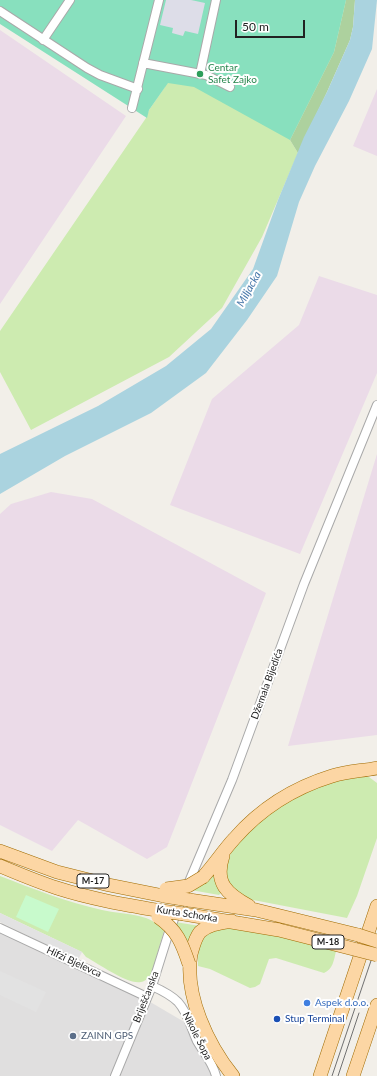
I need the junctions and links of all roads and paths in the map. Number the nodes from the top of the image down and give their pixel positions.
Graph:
1 (70, 0) edge
2 (159, 0) edge
3 (216, 0) edge
4 (0, 11) edge
5 (43, 40) junction
6 (143, 63) junction
7 (200, 74) junction
8 (230, 87) dead end
9 (138, 89) junction
10 (132, 108) dead end
11 (377, 405) edge
12 (373, 770) edge
13 (0, 851) edge
14 (224, 852) junction
15 (0, 866) edge
16 (165, 892) junction
17 (377, 906) edge
18 (140, 907) joint
19 (256, 910) junction
20 (160, 914) junction
21 (232, 921) junction
22 (0, 928) edge
23 (377, 941) edge
24 (377, 955) edge
25 (160, 963) joint
26 (189, 964) junction
27 (152, 986) junction
28 (147, 997) junction
29 (377, 1005) edge
30 (326, 1056) junction
31 (225, 1074) edge
32 (355, 1074) edge
33 (115, 1076) edge
34 (312, 1076) edge
35 (320, 1076) edge

1 - 5 street
2 - 6 street
3 - 7 street
4 - 5 street
5 - 9 street
6 - 7 street
6 - 9 street
7 - 8 street
9 - 10 street
11 - 25 street, Džemala Bijedića
12 - 14 main road
13 - 16 main road, Kurta Schorka / M-17
14 - 16 main road, bridge
14 - 19 main road
15 - 18 main road, Kurta Schorka / M-17
16 - 19 main road, Kurta Schorka, bridge
17 - 30 main road
18 - 20 main road, Kurta Schorka / M-18
19 - 23 main road, Kurta Schorka, bridge
20 - 21 main road, Kurta Schorka / M-18, bridge
20 - 26 main road, bridge
21 - 24 main road, Kurta Schorka / M-18, bridge
21 - 26 main road
22 - 28 street, Hifzi Bjelevca
25 - 27 street, Briješčanska
26 - 31 main road
27 - 28 street, Briješčanska
27 - 31 street, Nikole Šopa
28 - 33 street, Briješčanska
29 - 32 main road
30 - 34 main road
30 - 35 main road

